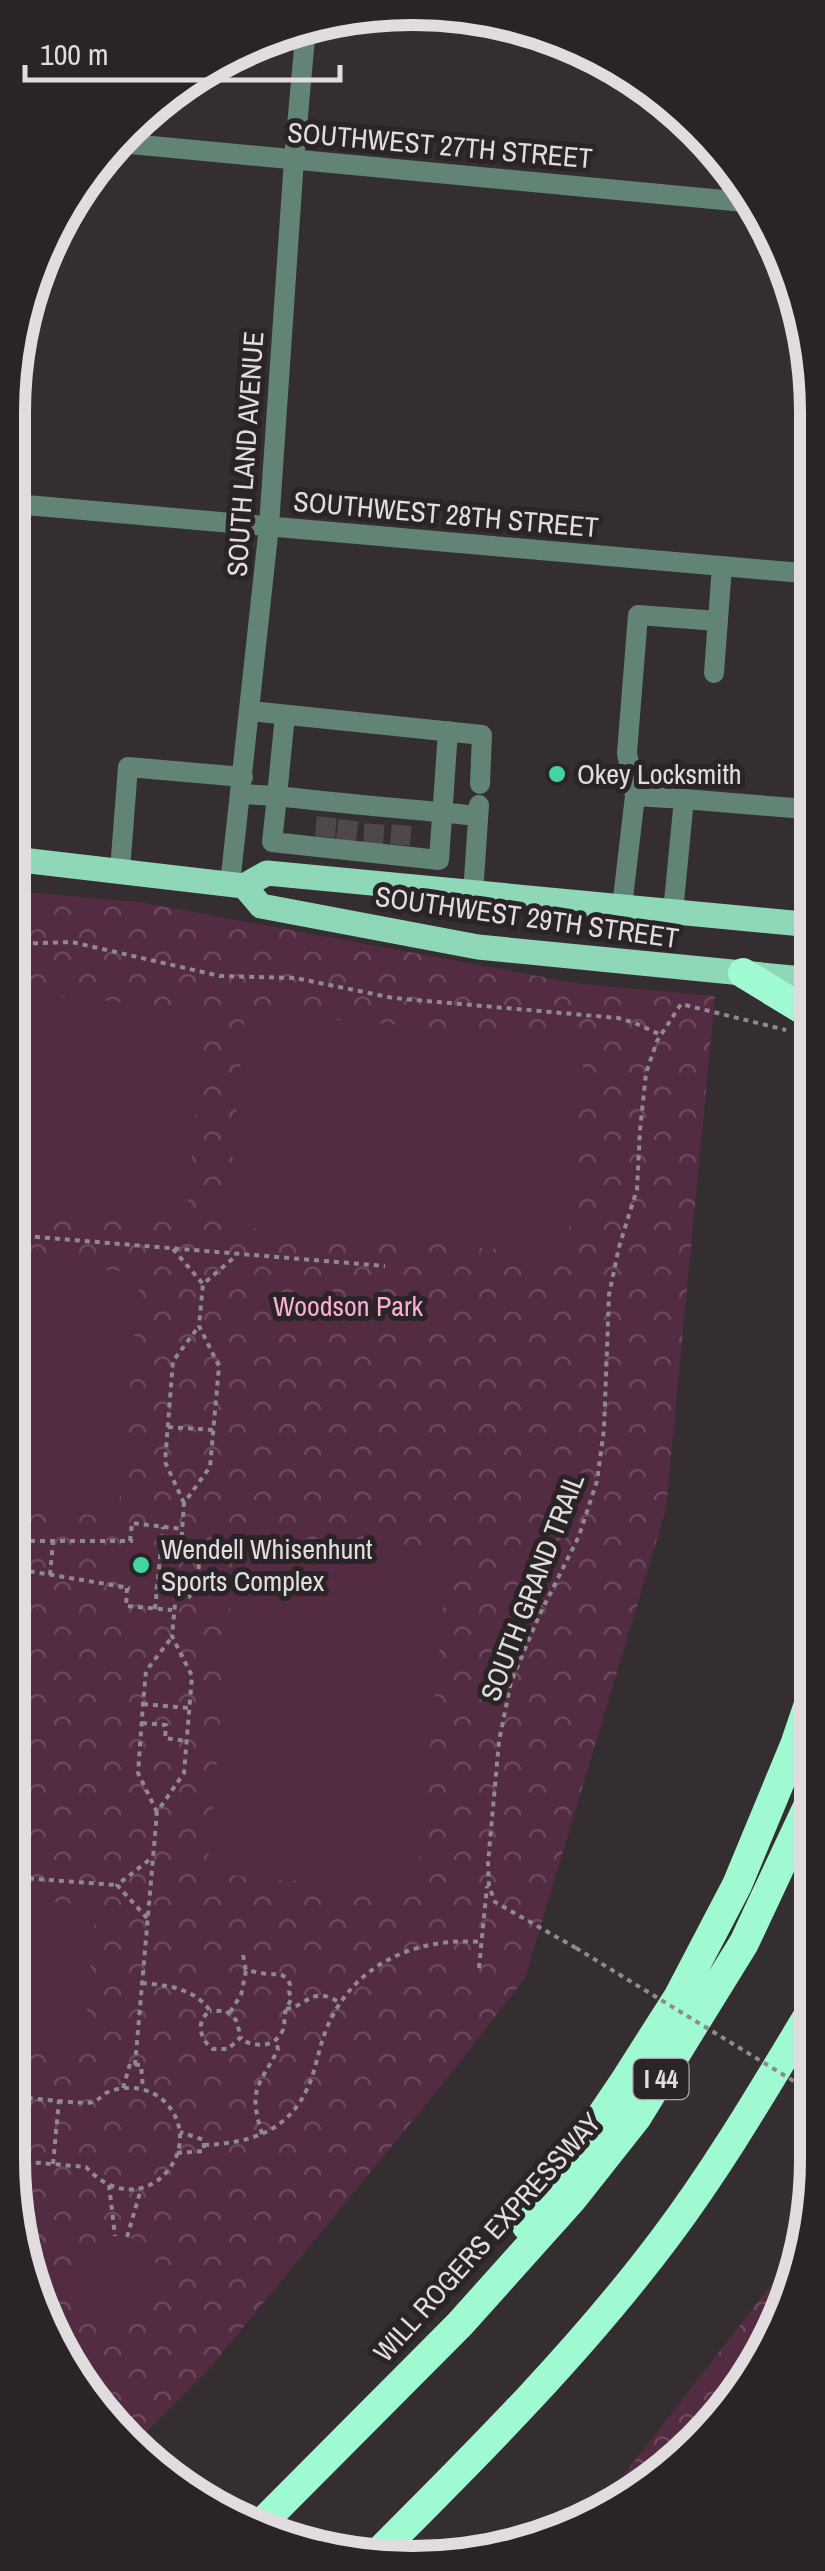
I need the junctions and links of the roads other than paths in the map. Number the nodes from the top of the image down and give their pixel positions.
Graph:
1 (305, 40) edge
2 (132, 145) edge
3 (294, 159) junction
4 (738, 201) edge
5 (25, 505) edge
6 (269, 526) junction
7 (722, 566) junction
8 (800, 573) edge
9 (718, 622) junction
10 (714, 673) dead end
11 (250, 711) junction
12 (285, 715) junction
13 (448, 731) junction
14 (242, 785) junction
15 (277, 796) junction
16 (635, 796) junction
17 (684, 800) junction
18 (479, 801) junction
19 (792, 808) dead end
20 (442, 812) junction
21 (25, 860) edge
22 (120, 870) junction
23 (237, 885) junction
24 (474, 892) junction
25 (622, 907) junction
26 (673, 912) junction
27 (800, 923) edge
28 (743, 973) junction
29 (800, 979) edge
30 (800, 1021) edge
31 (800, 1730) edge
32 (800, 1822) edge
33 (800, 2029) edge
34 (460, 2324) junction
35 (267, 2518) edge
36 (386, 2545) edge

1 - 3 street, SOUTH LAND AVENUE
2 - 3 street, SOUTHWEST 27TH STREET
3 - 4 street, SOUTHWEST 27TH STREET
3 - 6 street, SOUTH LAND AVENUE
5 - 6 street, SOUTHWEST 28TH STREET
6 - 7 street, SOUTHWEST 28TH STREET
6 - 11 street, SOUTH LAND AVENUE
7 - 8 street, SOUTHWEST 28TH STREET
7 - 9 street
9 - 10 street
9 - 16 street
11 - 12 street
11 - 14 street, SOUTH LAND AVENUE
12 - 13 street
12 - 15 street
13 - 18 street
13 - 20 street
14 - 15 street
14 - 22 street
14 - 23 street, SOUTH LAND AVENUE
15 - 20 street
15 - 20 street
16 - 17 street
16 - 25 street
17 - 19 street
17 - 26 street
18 - 20 street
18 - 24 street
21 - 22 main road, SOUTHWEST 29TH STREET
22 - 23 main road, SOUTHWEST 29TH STREET
23 - 24 main road, SOUTHWEST 29TH STREET
23 - 28 main road, SOUTHWEST 29TH STREET
24 - 25 main road, SOUTHWEST 29TH STREET
25 - 26 main road, SOUTHWEST 29TH STREET
26 - 27 main road, SOUTHWEST 29TH STREET
28 - 29 main road, SOUTHWEST 29TH STREET
28 - 30 highway
31 - 34 highway
32 - 34 highway, WILL ROGERS EXPRESSWAY / I 44
33 - 36 highway
34 - 35 highway, WILL ROGERS EXPRESSWAY / I 44

